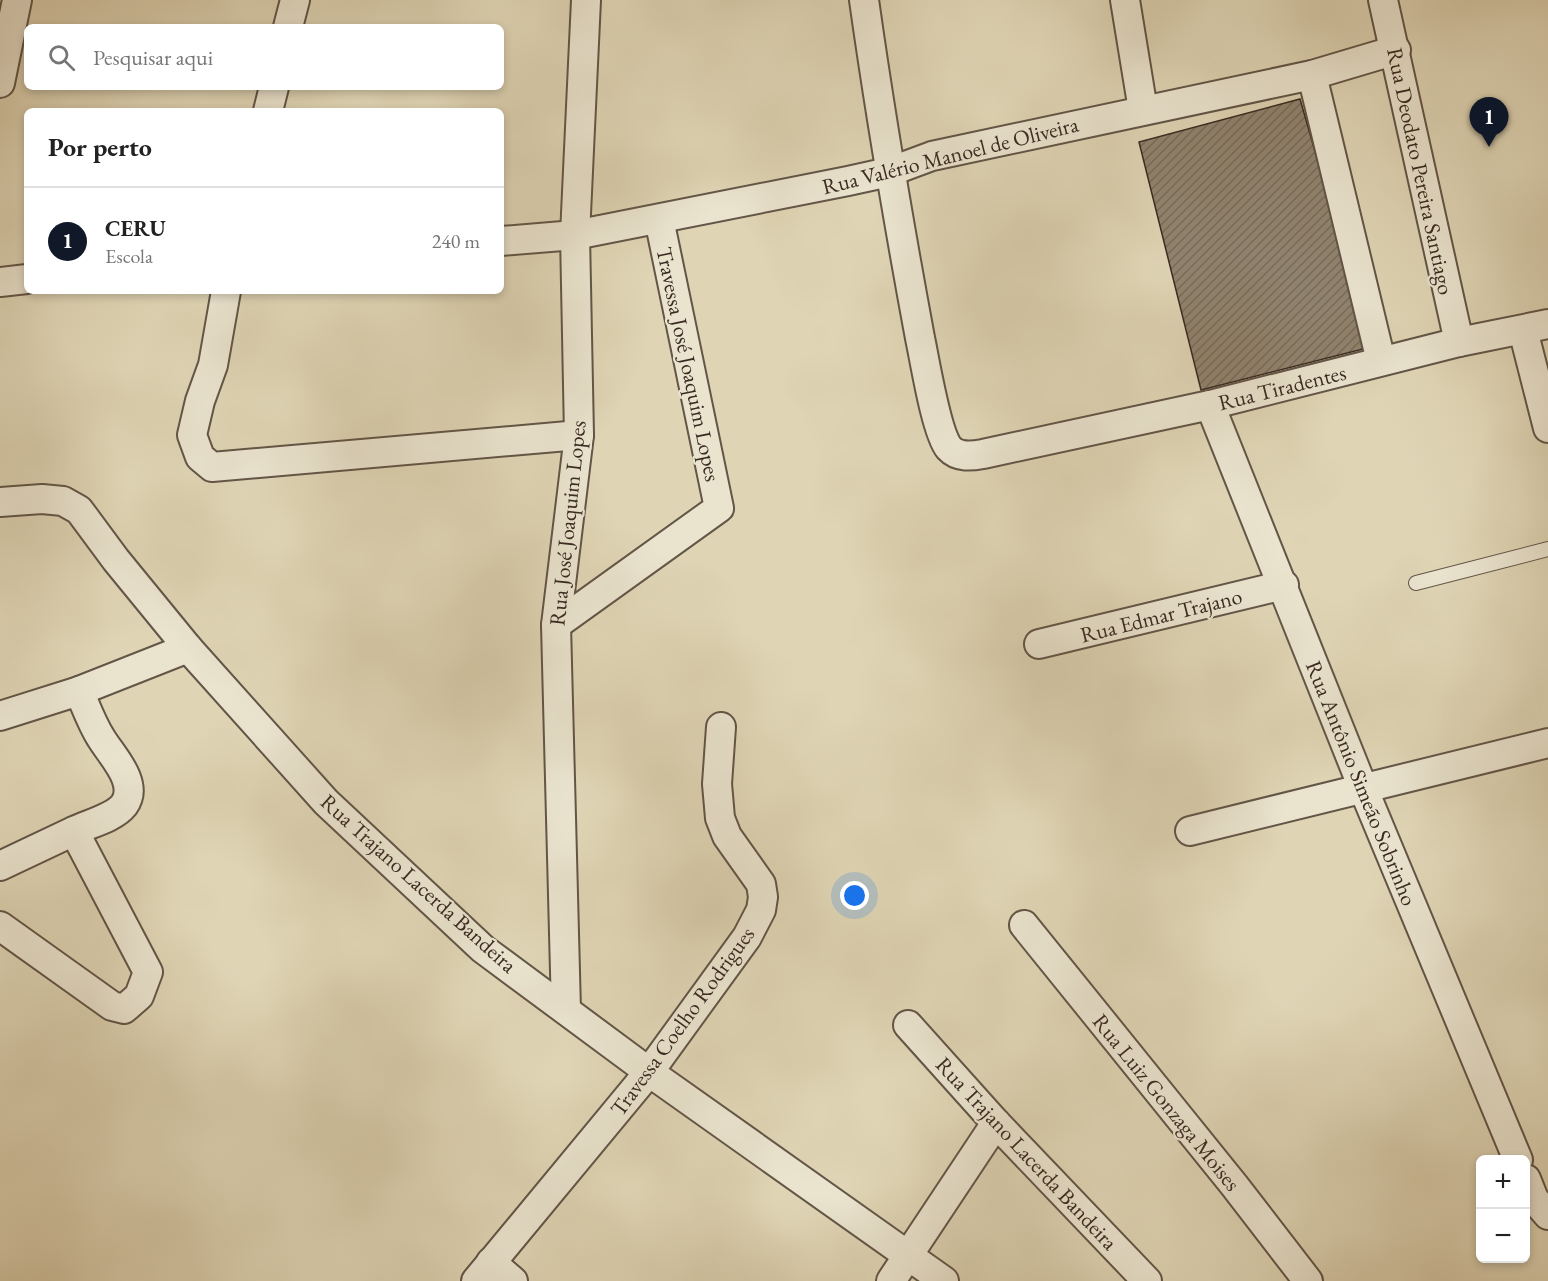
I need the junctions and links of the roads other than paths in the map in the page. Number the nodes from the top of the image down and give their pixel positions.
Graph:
1 (17, 0) edge
2 (295, 0) edge
3 (586, 0) edge
4 (864, 0) edge
5 (1125, 0) edge
6 (1383, 0) edge
7 (289, 24) edge
8 (1396, 50) junction
9 (1312, 75) junction
10 (0, 83) edge
11 (273, 90) edge
12 (269, 108) edge
13 (1143, 110) junction
14 (889, 172) junction
15 (659, 219) junction
16 (575, 235) junction
17 (504, 241) edge
18 (24, 279) edge
19 (0, 282) edge
20 (225, 294) edge
21 (1536, 327) edge
22 (1459, 342) junction
23 (1381, 362) junction
24 (1210, 405) junction
25 (1548, 428) edge
26 (579, 435) junction
27 (0, 502) edge
28 (1548, 549) edge
29 (1416, 583) dead end
30 (1284, 585) junction
31 (556, 625) junction
32 (1039, 644) dead end
33 (188, 648) junction
34 (79, 691) junction
35 (0, 716) edge
36 (721, 727) dead end
37 (1548, 743) edge
38 (1363, 788) junction
39 (74, 831) junction
40 (1190, 831) dead end
41 (0, 866) edge
42 (1024, 925) dead end
43 (0, 926) edge
44 (566, 1010) junction
45 (908, 1024) dead end
46 (649, 1072) junction
47 (996, 1123) junction
48 (1516, 1155) edge
49 (1530, 1189) edge
50 (1548, 1215) edge
51 (907, 1253) junction
52 (484, 1271) edge
53 (513, 1281) edge
54 (891, 1281) edge
55 (944, 1281) edge
56 (1147, 1281) edge
57 (1308, 1281) edge

1 - 10 street
2 - 7 street
3 - 16 street, Rua José Joaquim Lopes
4 - 14 street, Rua Tiradentes
5 - 13 street
6 - 8 street, Rua Deodato Pereira Santiago
8 - 9 street, Rua Valério Manoel de Oliveira
8 - 22 street, Rua Deodato Pereira Santiago
9 - 13 street, Rua Valério Manoel de Oliveira
9 - 23 street
11 - 12 street
13 - 14 street, Rua Valério Manoel de Oliveira
14 - 15 street, Rua Valério Manoel de Oliveira
14 - 24 street, Rua Tiradentes
15 - 16 street, Rua Valério Manoel de Oliveira
15 - 31 street, Travessa José Joaquim Lopes
16 - 17 street, Rua Valério Manoel de Oliveira
16 - 26 street, Rua José Joaquim Lopes
18 - 19 street
20 - 26 street
21 - 22 street, Rua Tiradentes
21 - 25 street
22 - 23 street, Rua Tiradentes
23 - 24 street, Rua Tiradentes
24 - 30 street, Rua Antônio Simeão Sobrinho
26 - 31 street, Rua José Joaquim Lopes
27 - 33 street, Rua Trajano Lacerda Bandeira
28 - 29 lane
30 - 32 street, Rua Edmar Trajano
30 - 38 street, Rua Antônio Simeão Sobrinho
31 - 44 street, Rua José Joaquim Lopes
33 - 34 street
33 - 44 street, Rua Trajano Lacerda Bandeira
34 - 35 street
34 - 39 street
36 - 46 street, Travessa Coelho Rodrigues
37 - 38 street
38 - 40 street
38 - 48 street, Rua Antônio Simeão Sobrinho
39 - 41 street
39 - 43 street
42 - 57 street, Rua Luiz Gonzaga Moises
44 - 46 street, Rua Trajano Lacerda Bandeira
45 - 47 street, Rua Trajano Lacerda Bandeira
46 - 51 street, Rua Trajano Lacerda Bandeira
46 - 52 street, Travessa Coelho Rodrigues
47 - 51 street
47 - 56 street, Rua Trajano Lacerda Bandeira
49 - 50 street
51 - 54 street
51 - 55 street, Rua Trajano Lacerda Bandeira
52 - 53 street

